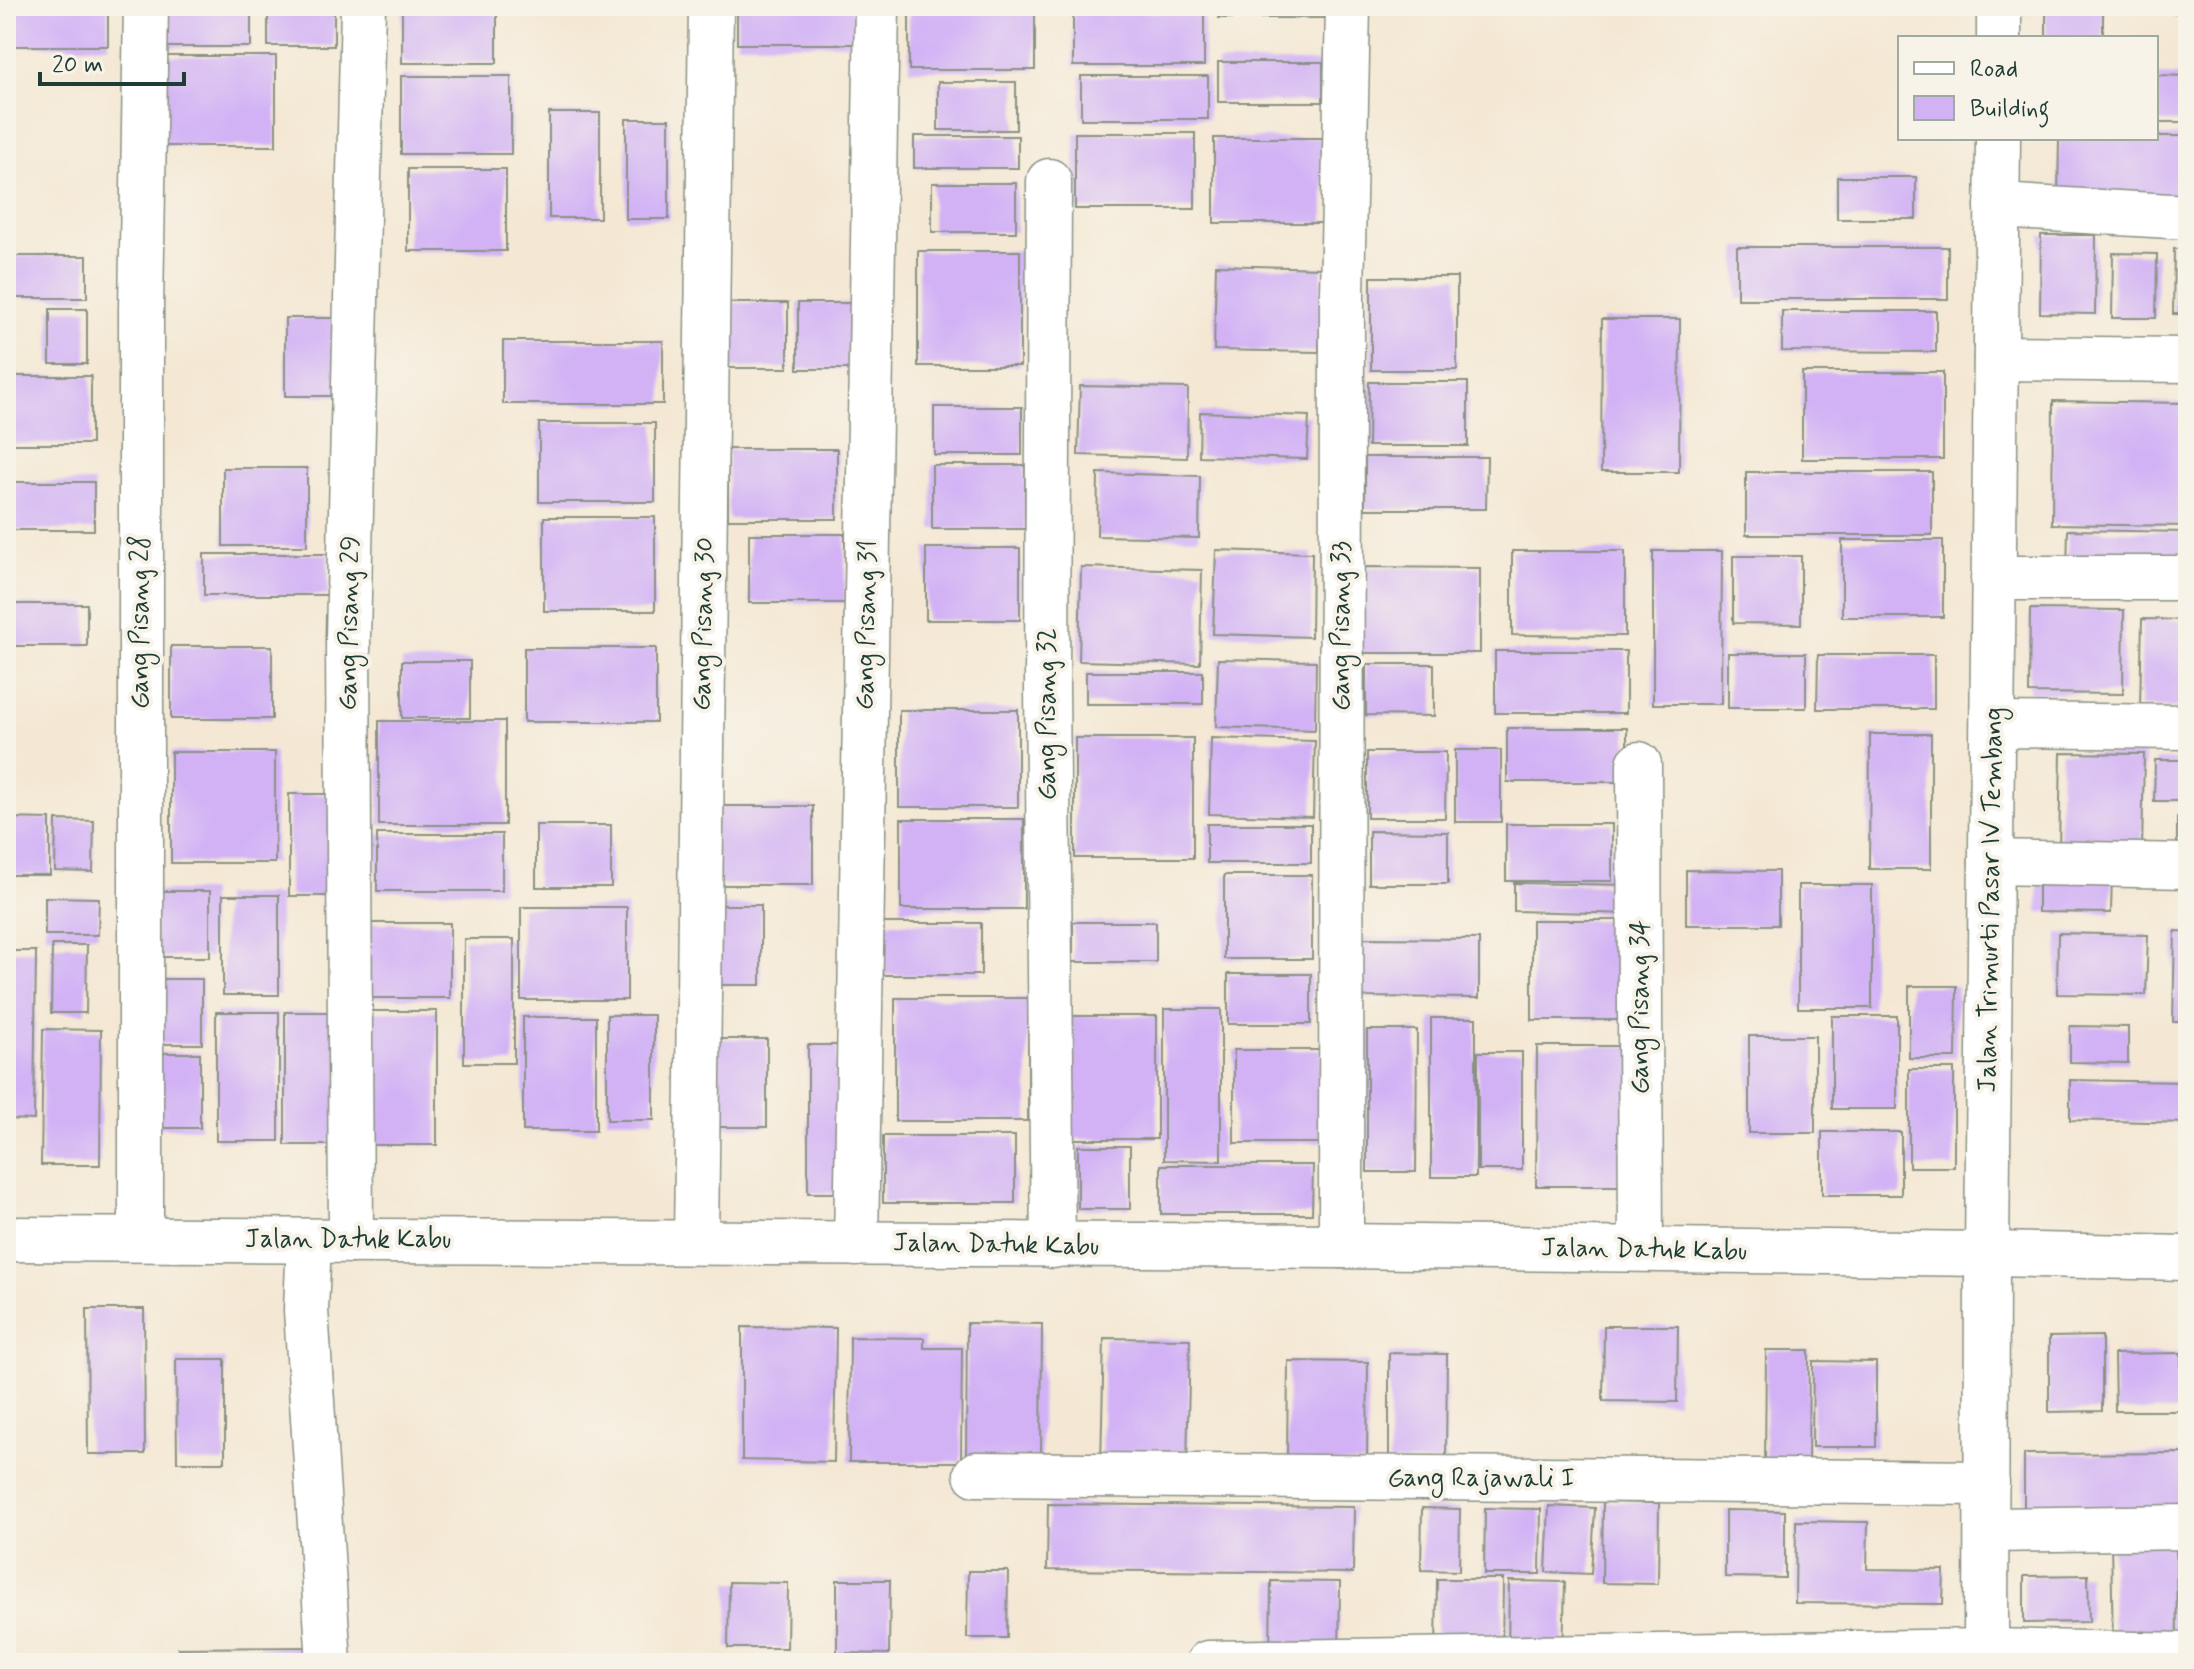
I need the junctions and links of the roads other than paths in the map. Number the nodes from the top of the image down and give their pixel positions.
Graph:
1 (146, 6) edge
2 (363, 6) edge
3 (711, 6) edge
4 (877, 6) edge
5 (1348, 6) edge
6 (1999, 6) edge
7 (1999, 36) edge
8 (1998, 140) edge
9 (1049, 181) dead end
10 (1997, 206) junction
11 (2188, 217) edge
12 (1996, 358) junction
13 (2188, 360) edge
14 (1993, 578) junction
15 (2188, 578) edge
16 (1993, 725) junction
17 (2188, 727) edge
18 (1639, 764) dead end
19 (1991, 862) junction
20 (2188, 866) edge
21 (141, 1237) junction
22 (6, 1239) edge
23 (309, 1241) junction
24 (351, 1241) junction
25 (696, 1241) junction
26 (856, 1244) junction
27 (1053, 1246) junction
28 (1341, 1246) junction
29 (1641, 1249) junction
30 (1987, 1254) junction
31 (2188, 1258) edge
32 (976, 1474) dead end
33 (1987, 1483) junction
34 (2188, 1527) edge
35 (1987, 1530) junction
36 (2188, 1655) edge
37 (1986, 1657) edge
38 (329, 1663) edge
39 (1208, 1663) edge

1 - 21 street, Gang Pisang 28
2 - 24 street, Gang Pisang 29
3 - 25 street, Gang Pisang 30
4 - 26 street, Gang Pisang 31
5 - 28 street, Gang Pisang 33
6 - 7 street
8 - 10 street, Jalan Trimurti Pasar IV Tembang
9 - 27 street, Gang Pisang 32
10 - 11 street
10 - 12 street, Jalan Trimurti Pasar IV Tembang
12 - 13 street
12 - 14 street, Jalan Trimurti Pasar IV Tembang
14 - 15 street
14 - 16 street, Jalan Trimurti Pasar IV Tembang
16 - 17 street
16 - 19 street, Jalan Trimurti Pasar IV Tembang
18 - 29 street, Gang Pisang 34
19 - 20 street
19 - 30 street, Jalan Trimurti Pasar IV Tembang
21 - 22 street, Jalan Datuk Kabu
21 - 23 street, Jalan Datuk Kabu
23 - 24 street, Jalan Datuk Kabu
23 - 38 street
24 - 25 street, Jalan Datuk Kabu
25 - 26 street, Jalan Datuk Kabu
26 - 27 street, Jalan Datuk Kabu
27 - 28 street, Jalan Datuk Kabu
28 - 29 street, Jalan Datuk Kabu
29 - 30 street, Jalan Datuk Kabu
30 - 31 street, Jalan Datuk Kabu
30 - 33 street, Jalan Trimurti Pasar IV Tembang
32 - 33 street, Gang Rajawali I
33 - 35 street, Jalan Trimurti Pasar IV Tembang
34 - 35 street
35 - 37 street, Jalan Trimurti Pasar IV Tembang
36 - 37 street
37 - 39 street

